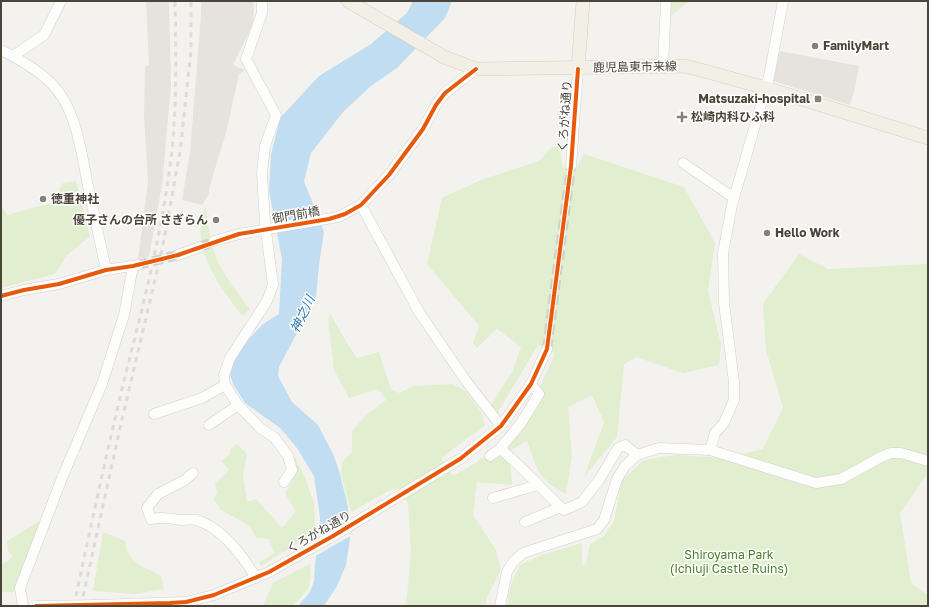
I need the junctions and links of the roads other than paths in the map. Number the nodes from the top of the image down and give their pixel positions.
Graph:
1 (61, 1) edge
2 (262, 1) edge
3 (348, 1) edge
4 (584, 1) edge
5 (666, 1) edge
6 (783, 1) edge
7 (1, 50) edge
8 (13, 56) junction
9 (663, 66) junction
10 (476, 69) junction
11 (578, 69) junction
12 (766, 88) junction
13 (928, 138) edge
14 (683, 163) dead end
15 (571, 166) tunnel mouth
16 (734, 198) junction
17 (361, 205) junction
18 (270, 229) junction
19 (214, 241) tunnel mouth
20 (200, 247) tunnel mouth
21 (178, 255) tunnel mouth
22 (106, 270) junction
23 (1, 296) edge
24 (547, 349) tunnel mouth
25 (531, 384) junction
26 (225, 385) junction
27 (238, 405) junction
28 (154, 414) dead end
29 (209, 425) dead end
30 (501, 426) junction
31 (500, 449) junction
32 (710, 450) junction
33 (637, 455) junction
34 (490, 456) dead end
35 (928, 461) edge
36 (193, 473) dead end
37 (284, 482) dead end
38 (538, 485) junction
39 (493, 498) dead end
40 (561, 506) junction
41 (526, 522) dead end
42 (256, 578) junction
43 (139, 605) edge
44 (23, 606) edge
45 (36, 606) edge
46 (500, 606) edge

1 - 8 street
2 - 18 street
3 - 10 main road, 鹿児島東市来線
4 - 11 main road
5 - 9 street
6 - 12 street
7 - 8 street
8 - 22 street
9 - 11 main road, 鹿児島東市来線
9 - 12 main road, 鹿児島東市来線
10 - 11 main road, 鹿児島東市来線
10 - 17 street, 御門前橋
11 - 15 street, くろがね通り
12 - 13 main road, 鹿児島東市来線
12 - 16 street
14 - 16 street
16 - 32 street
17 - 18 street, 御門前橋
17 - 30 street
18 - 19 street, 御門前橋
18 - 26 street
20 - 21 street
22 - 23 street
22 - 44 street
24 - 25 street, くろがね通り
25 - 30 street, くろがね通り
25 - 31 street
26 - 27 street
26 - 28 street
27 - 29 street
27 - 37 street
30 - 42 street, くろがね通り
31 - 34 street
31 - 38 street
32 - 33 street
32 - 35 street
33 - 40 street
33 - 46 street
36 - 42 street
38 - 39 street
38 - 40 street
40 - 41 street
42 - 43 street, くろがね通り
43 - 45 street, くろがね通り, bridge

